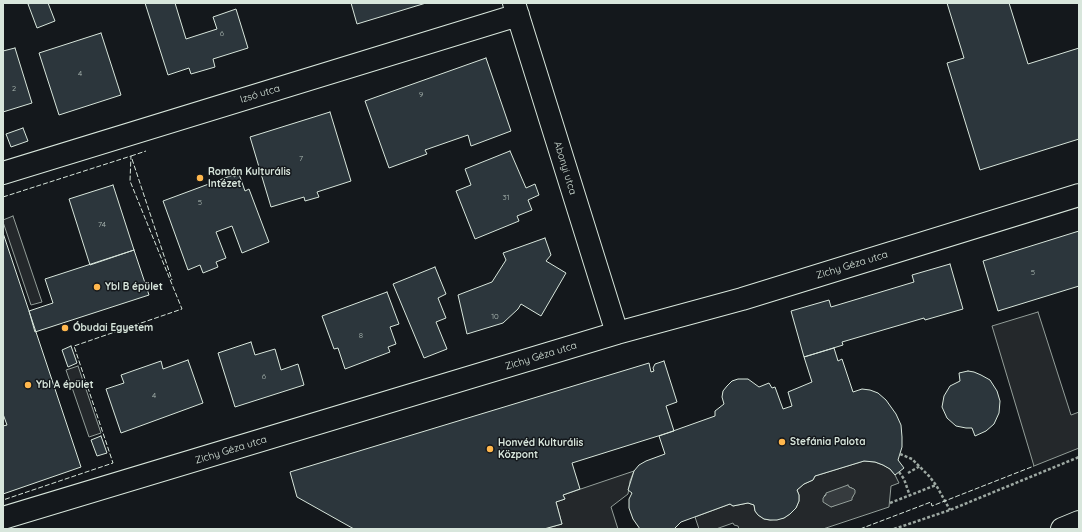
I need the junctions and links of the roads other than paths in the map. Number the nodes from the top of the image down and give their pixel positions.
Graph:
1 (516, 9) edge
2 (3, 173) edge
3 (1079, 195) edge
4 (617, 333) junction
5 (3, 518) edge
6 (1079, 522) edge
7 (1062, 529) edge

1 - 2 street, Izsó utca
1 - 4 street, Abonyi utca
3 - 4 street, Zichy Géza utca
4 - 5 street, Zichy Géza utca
6 - 7 street

